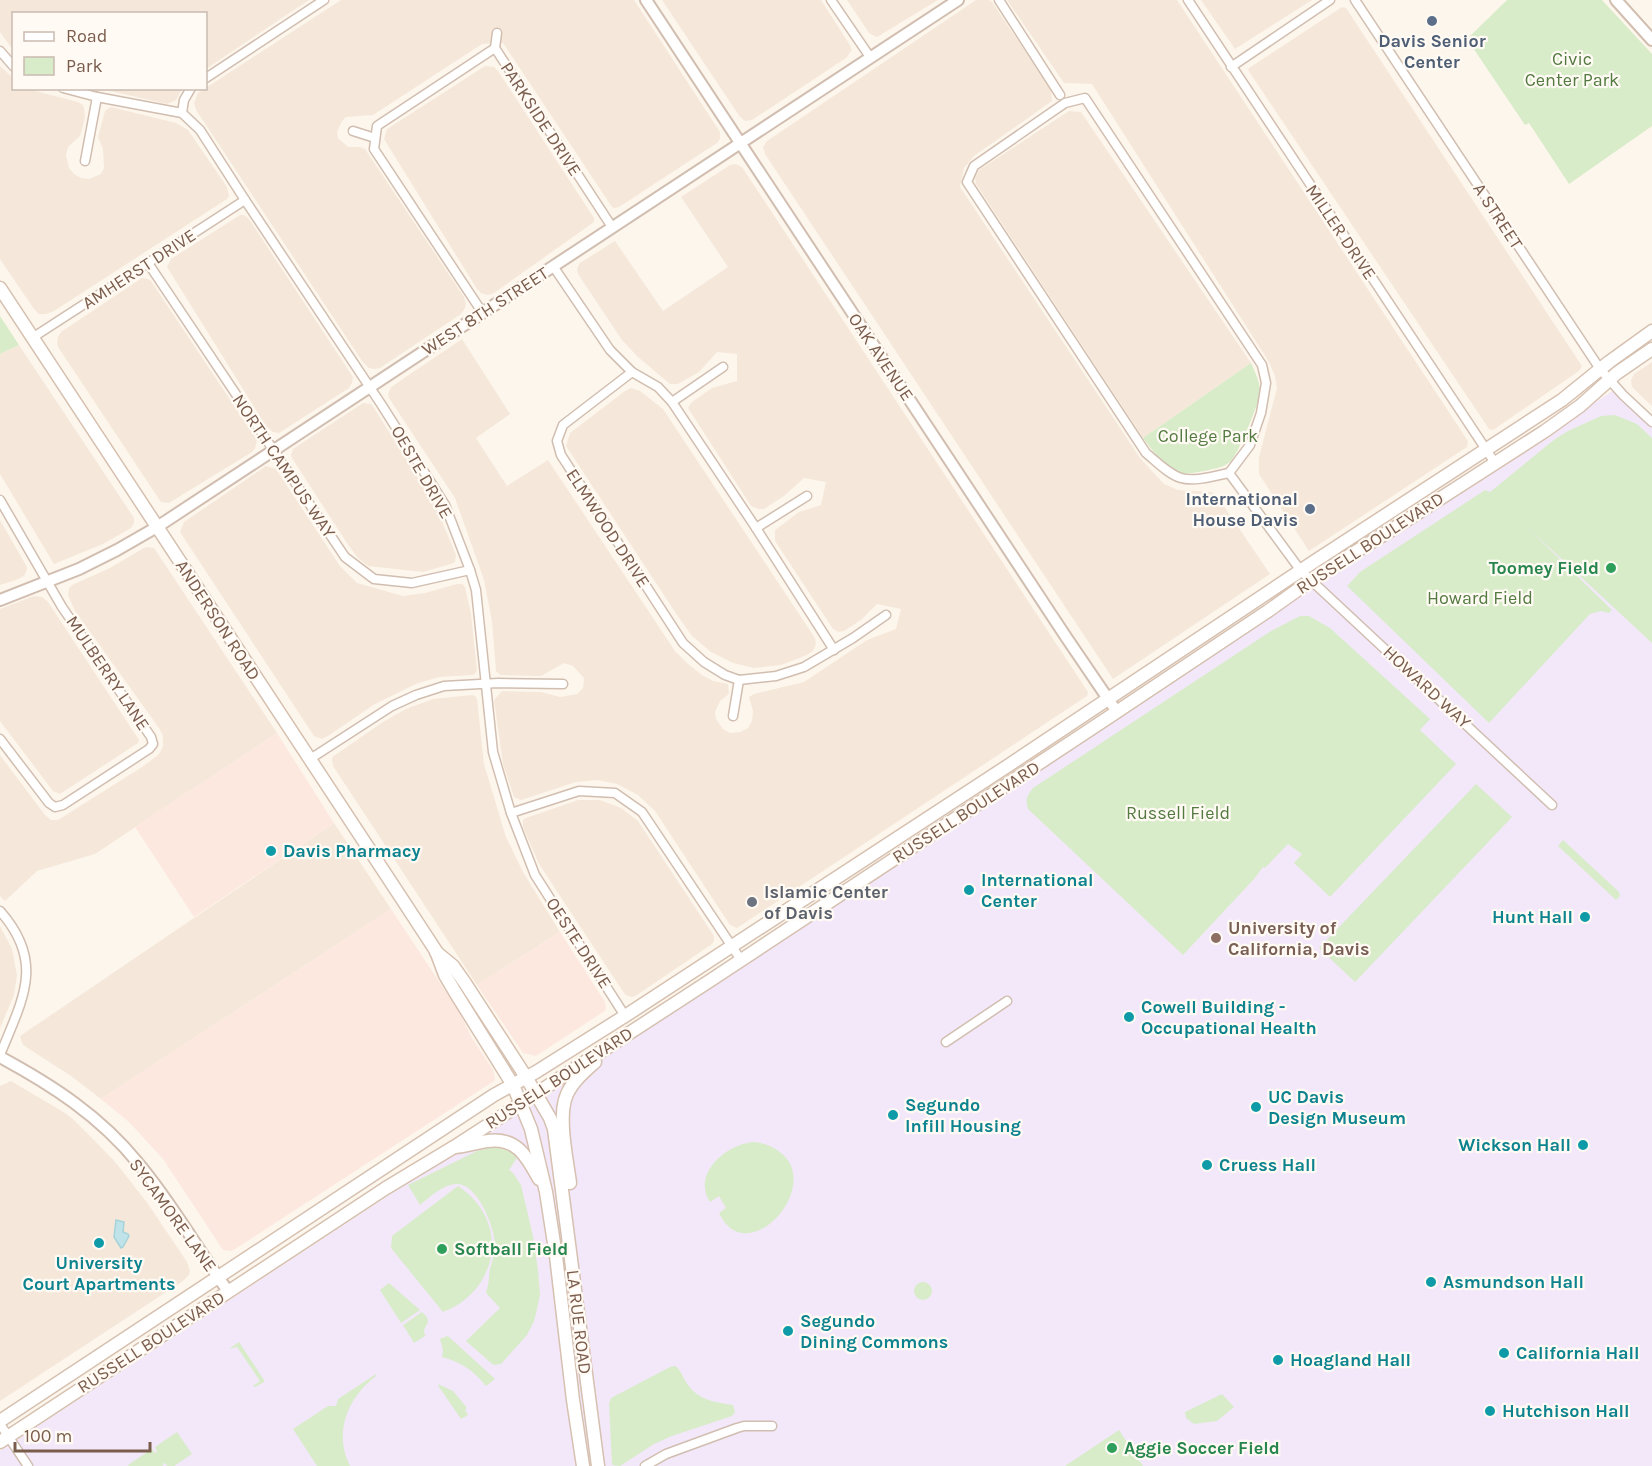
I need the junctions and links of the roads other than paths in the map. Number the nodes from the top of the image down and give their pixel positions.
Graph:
1 (324, 0) edge
2 (646, 0) edge
3 (831, 0) edge
4 (958, 0) edge
5 (999, 0) edge
6 (1188, 0) edge
7 (1330, 0) edge
8 (1355, 0) edge
9 (1616, 0) edge
10 (497, 33) dead end
11 (1652, 40) edge
12 (495, 48) junction
13 (0, 51) edge
14 (870, 57) junction
15 (12, 65) edge
16 (1231, 67) junction
17 (207, 77) edge
18 (71, 90) edge
19 (190, 90) edge
20 (1060, 95) dead end
21 (97, 97) junction
22 (182, 113) junction
23 (353, 131) dead end
24 (375, 138) junction
25 (741, 143) junction
26 (85, 161) dead end
27 (245, 200) junction
28 (612, 227) junction
29 (148, 263) junction
30 (553, 266) junction
31 (0, 288) edge
32 (482, 312) junction
33 (1652, 332) edge
34 (32, 338) junction
35 (1652, 349) edge
36 (723, 367) dead end
37 (1600, 369) junction
38 (632, 372) junction
39 (1609, 380) junction
40 (369, 386) junction
41 (672, 402) junction
42 (1652, 422) edge
43 (273, 449) junction
44 (1486, 450) junction
45 (1495, 463) junction
46 (1229, 473) junction
47 (807, 496) dead end
48 (0, 500) edge
49 (157, 527) junction
50 (756, 528) junction
51 (470, 570) junction
52 (1301, 571) junction
53 (1311, 580) junction
54 (47, 582) junction
55 (0, 600) edge
56 (886, 615) dead end
57 (834, 650) junction
58 (739, 680) junction
59 (486, 683) junction
60 (563, 684) dead end
61 (1108, 699) junction
62 (1117, 712) junction
63 (733, 716) dead end
64 (0, 739) edge
65 (1021, 757) junction
66 (310, 759) junction
67 (1001, 789) junction
68 (1552, 805) dead end
69 (511, 813) junction
70 (0, 911) edge
71 (732, 946) junction
72 (438, 957) junction
73 (741, 960) junction
74 (1006, 1001) dead end
75 (625, 1016) junction
76 (946, 1042) dead end
77 (611, 1045) junction
78 (0, 1056) edge
79 (526, 1077) junction
80 (513, 1085) junction
81 (536, 1094) junction
82 (521, 1103) junction
83 (454, 1147) junction
84 (546, 1192) junction
85 (565, 1210) junction
86 (218, 1277) junction
87 (228, 1291) junction
88 (0, 1422) edge
89 (772, 1426) dead end
90 (4, 1439) edge
91 (28, 1466) edge
92 (583, 1466) edge
93 (598, 1466) edge
94 (645, 1466) edge

1 - 17 street
2 - 25 street, OAK AVENUE
3 - 14 street
4 - 14 street, WEST 8TH STREET
5 - 20 street
6 - 16 street, MILLER DRIVE
7 - 16 street
8 - 37 street, A STREET
9 - 11 street
10 - 12 street
12 - 24 street, PARKSIDE DRIVE
12 - 28 street, PARKSIDE DRIVE
13 - 15 street
14 - 25 street, WEST 8TH STREET
16 - 44 street, MILLER DRIVE
18 - 21 street
19 - 22 street
21 - 22 street
21 - 26 street
22 - 27 street, OESTE DRIVE
23 - 24 street
24 - 32 street
25 - 28 street, WEST 8TH STREET
25 - 61 street, OAK AVENUE
27 - 29 street, AMHERST DRIVE
27 - 40 street, OESTE DRIVE
28 - 30 street, WEST 8TH STREET
29 - 34 street, AMHERST DRIVE
29 - 43 street, NORTH CAMPUS WAY
30 - 32 street, WEST 8TH STREET
30 - 38 street
31 - 34 main road, ANDERSON ROAD
32 - 40 street, WEST 8TH STREET
33 - 37 main road, RUSSELL BOULEVARD
34 - 49 main road, ANDERSON ROAD
35 - 39 main road, RUSSELL BOULEVARD
36 - 41 street
37 - 39 street, A STREET
37 - 44 main road, RUSSELL BOULEVARD
38 - 41 street
38 - 58 street, ELMWOOD DRIVE
39 - 42 street, A STREET
39 - 45 main road, RUSSELL BOULEVARD
40 - 43 street, WEST 8TH STREET
40 - 51 street, OESTE DRIVE
41 - 50 street
43 - 49 street, WEST 8TH STREET
43 - 51 street, NORTH CAMPUS WAY
44 - 45 street, MILLER DRIVE
44 - 52 main road, RUSSELL BOULEVARD
45 - 53 main road, RUSSELL BOULEVARD
46 - 46 street
46 - 52 street
47 - 50 street
48 - 54 street
49 - 54 street, WEST 8TH STREET
49 - 66 main road, ANDERSON ROAD
50 - 57 street
51 - 59 street, OESTE DRIVE
52 - 53 street, HOWARD WAY
52 - 61 main road, RUSSELL BOULEVARD
53 - 62 main road, RUSSELL BOULEVARD
53 - 68 street, HOWARD WAY
54 - 55 street, WEST 8TH STREET
54 - 64 street, MULBERRY LANE
56 - 57 street
57 - 58 street
58 - 63 street
59 - 60 street
59 - 66 street
59 - 69 street, OESTE DRIVE
61 - 62 street, OAK AVENUE
61 - 65 main road, RUSSELL BOULEVARD
62 - 67 main road, RUSSELL BOULEVARD
65 - 67 main road
65 - 71 main road, RUSSELL BOULEVARD
66 - 72 main road, ANDERSON ROAD
67 - 73 main road, RUSSELL BOULEVARD
69 - 71 street
69 - 75 street, OESTE DRIVE
70 - 78 street
71 - 73 street
71 - 75 main road, RUSSELL BOULEVARD
72 - 79 main road
72 - 80 main road, ANDERSON ROAD
73 - 77 main road, RUSSELL BOULEVARD
74 - 76 street
75 - 79 main road, RUSSELL BOULEVARD
77 - 81 main road, RUSSELL BOULEVARD
77 - 85 main road
78 - 86 street, SYCAMORE LANE
79 - 80 main road, RUSSELL BOULEVARD
79 - 81 main road, LA RUE ROAD
80 - 82 main road, LA RUE ROAD
80 - 86 main road, RUSSELL BOULEVARD
81 - 82 main road, RUSSELL BOULEVARD
81 - 85 main road, LA RUE ROAD
82 - 83 main road, RUSSELL BOULEVARD
82 - 84 main road, LA RUE ROAD
83 - 84 main road
83 - 87 main road, RUSSELL BOULEVARD
84 - 92 main road, LA RUE ROAD
85 - 93 main road, LA RUE ROAD
86 - 87 street, SYCAMORE LANE
86 - 88 main road, RUSSELL BOULEVARD
87 - 90 main road, RUSSELL BOULEVARD
88 - 90 street
89 - 94 street
90 - 91 street

